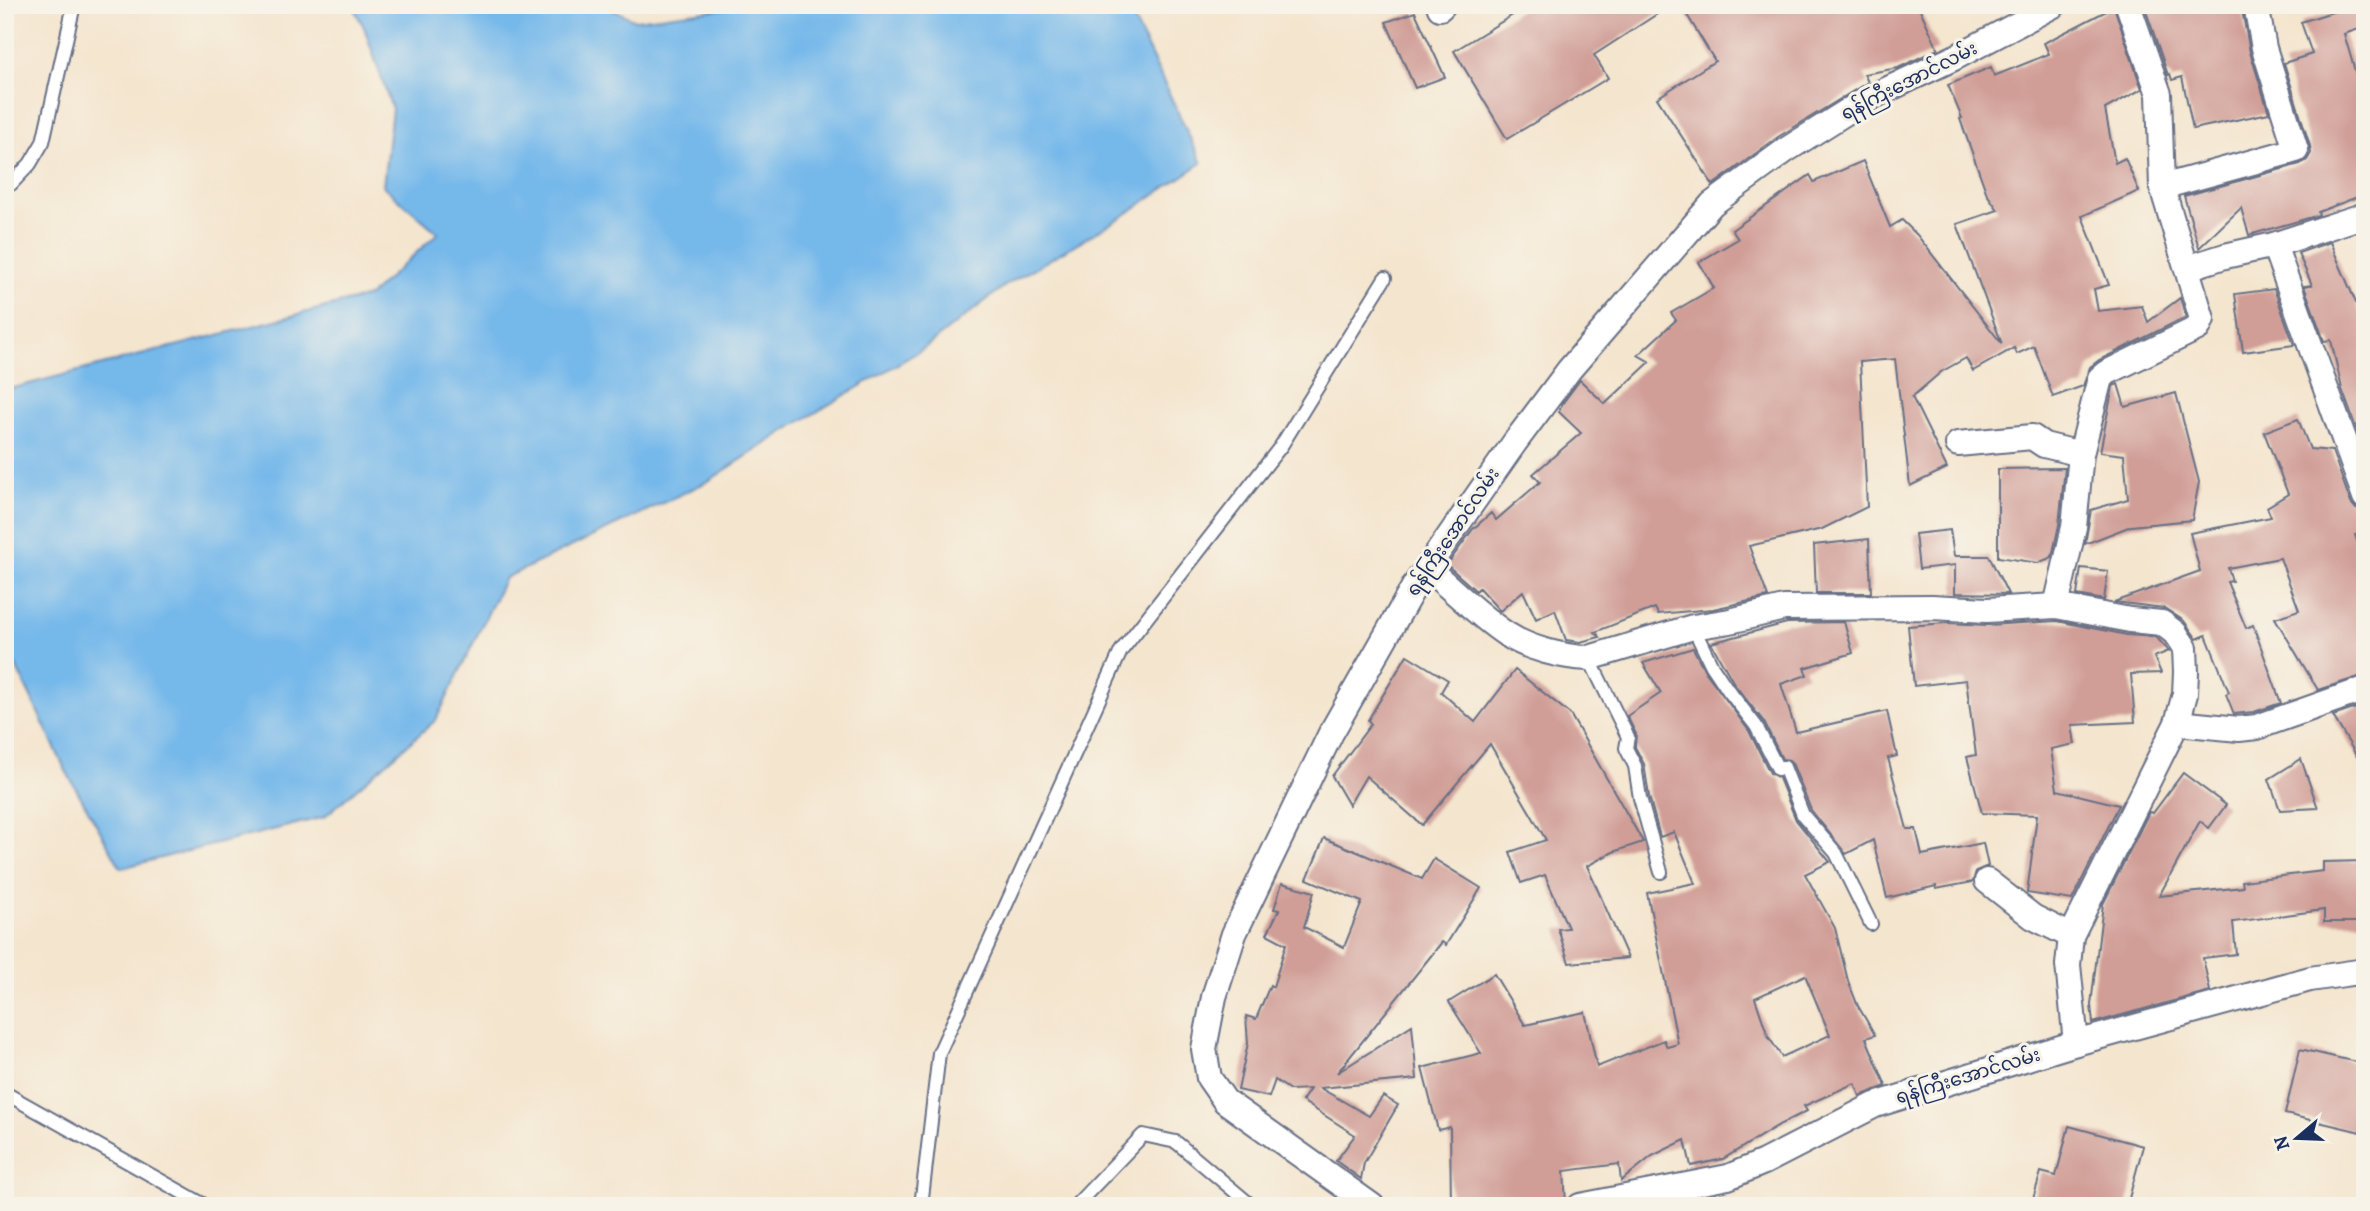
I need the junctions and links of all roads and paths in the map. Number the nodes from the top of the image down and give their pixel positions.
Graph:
1 (74, 5) edge
2 (2054, 5) edge
3 (2128, 5) edge
4 (2256, 5) edge
5 (5, 186) edge
6 (2162, 187) junction
7 (2365, 215) edge
8 (2274, 245) junction
9 (2188, 268) junction
10 (1385, 278) dead end
11 (1958, 444) dead end
12 (2081, 454) junction
13 (2365, 497) edge
14 (1427, 568) junction
15 (2056, 606) junction
16 (1693, 627) junction
17 (1589, 658) junction
18 (2365, 689) edge
19 (2177, 723) junction
20 (1661, 872) dead end
21 (1987, 881) dead end
22 (1871, 924) dead end
23 (2071, 936) junction
24 (2365, 971) edge
25 (2076, 1043) junction
26 (5, 1093) edge
27 (206, 1206) edge
28 (921, 1206) edge
29 (1075, 1206) edge
30 (1252, 1206) edge
31 (1372, 1206) edge
32 (1580, 1206) edge

1 - 5 lane
2 - 14 street, ရန်ကြီးအောင်လမ်း
3 - 6 street
4 - 6 street
6 - 9 street
7 - 8 street
8 - 9 street
8 - 13 street
9 - 12 street
10 - 28 lane
11 - 12 street
12 - 15 street
14 - 17 street
14 - 31 street, ရန်ကြီးအောင်လမ်း
15 - 16 street
15 - 19 street
16 - 17 street
16 - 22 lane
17 - 20 lane
18 - 19 street
19 - 23 street
21 - 23 street
23 - 25 street
24 - 25 street, ရန်ကြီးအောင်လမ်း
25 - 32 street, ရန်ကြီးအောင်လမ်း
26 - 27 lane
29 - 30 lane

